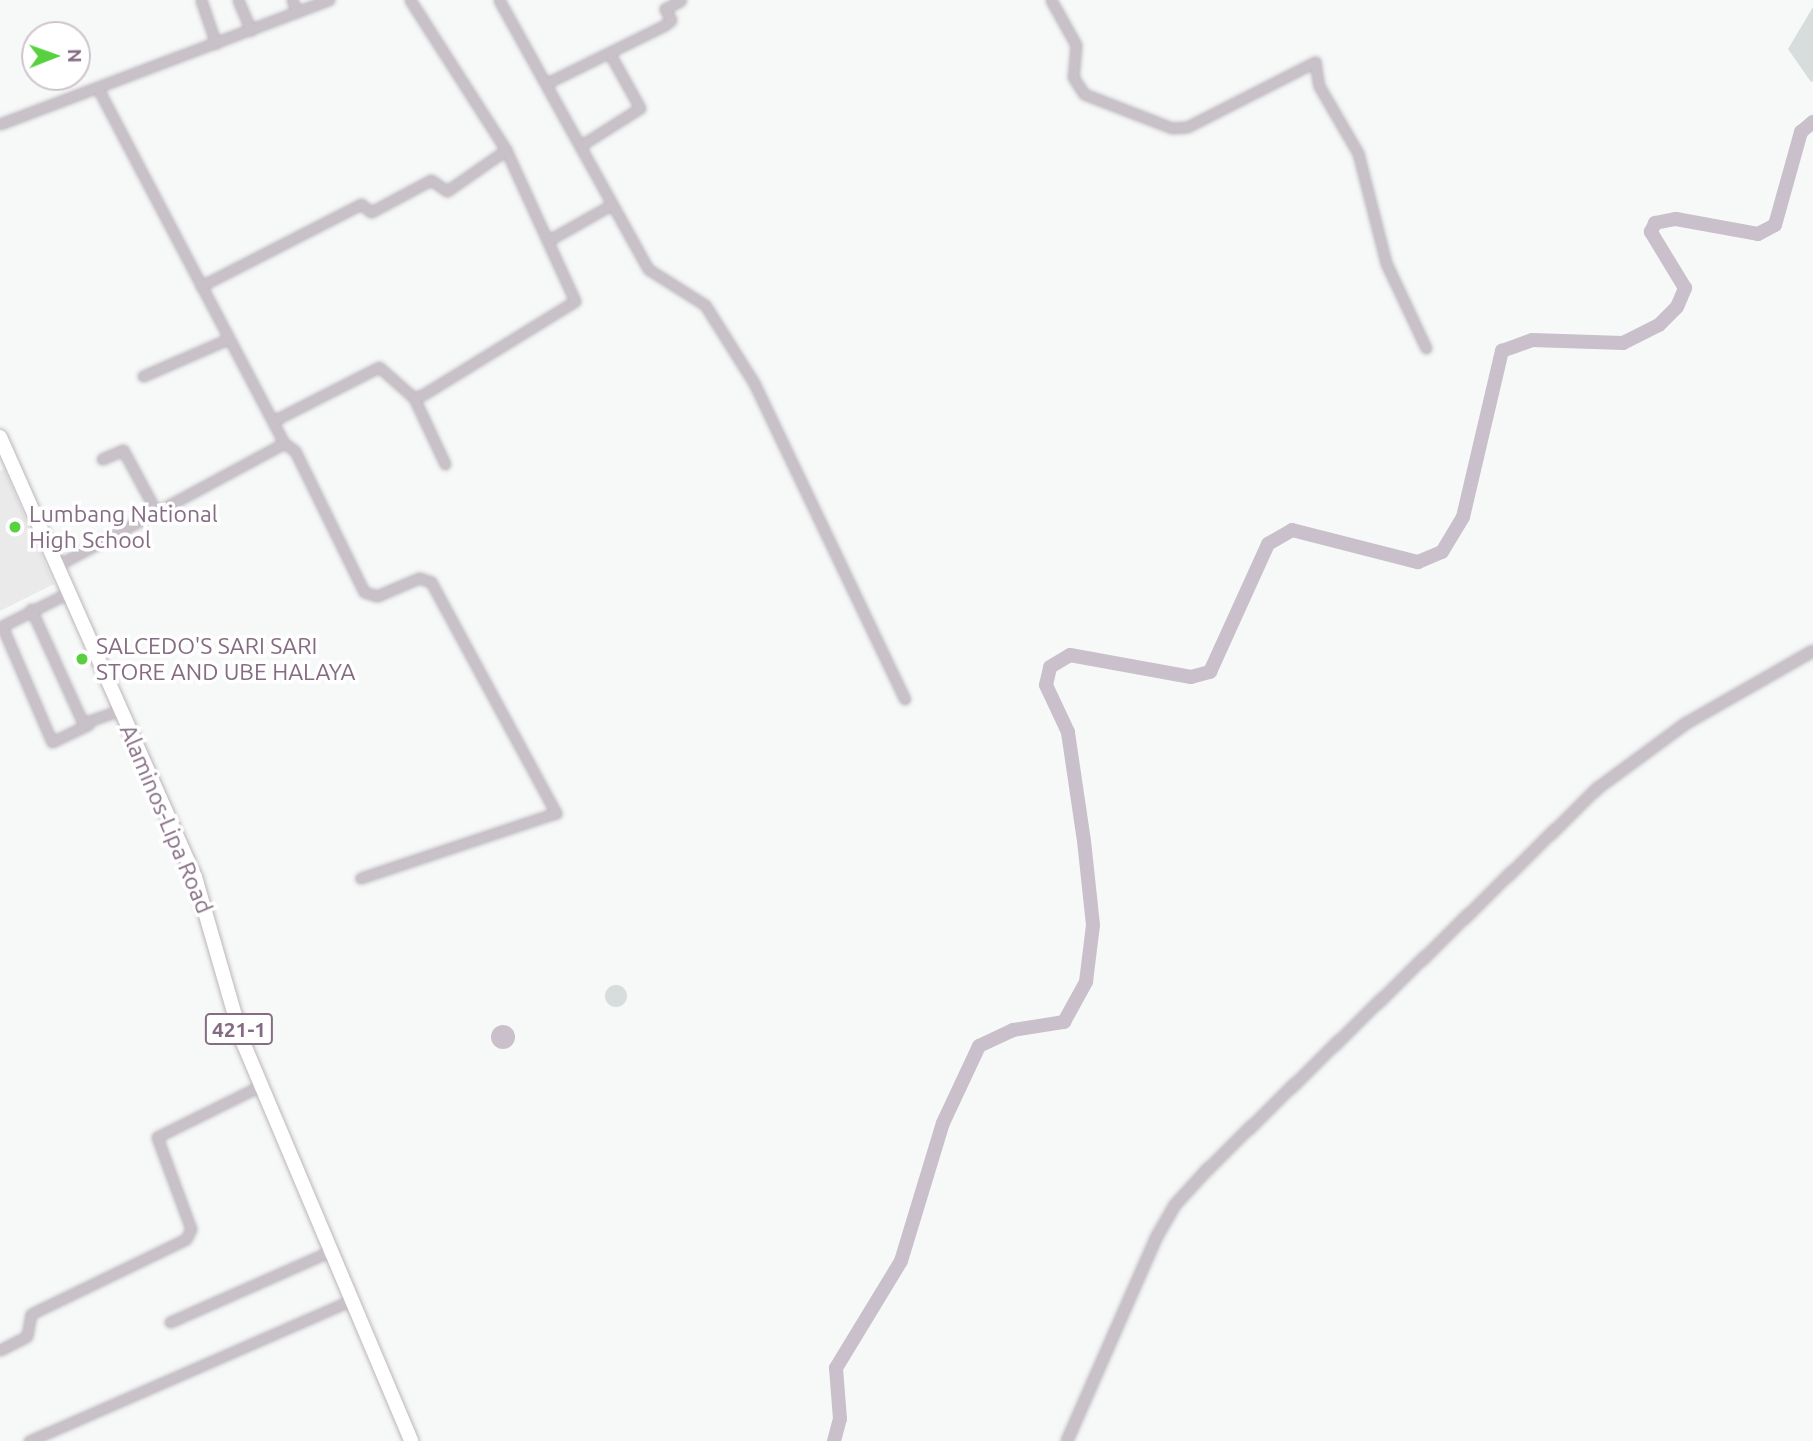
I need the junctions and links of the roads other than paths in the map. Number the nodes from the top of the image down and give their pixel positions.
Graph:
1 (201, 0) edge
2 (238, 0) edge
3 (292, 0) edge
4 (330, 0) edge
5 (410, 0) edge
6 (499, 0) edge
7 (681, 0) edge
8 (1051, 0) edge
9 (297, 12) junction
10 (250, 30) junction
11 (216, 44) junction
12 (610, 54) junction
13 (547, 83) junction
14 (98, 88) junction
15 (0, 124) edge
16 (580, 145) junction
17 (506, 150) junction
18 (611, 205) junction
19 (549, 240) junction
20 (201, 286) junction
21 (228, 339) junction
22 (1426, 348) dead end
23 (143, 376) dead end
24 (414, 398) junction
25 (273, 421) junction
26 (0, 437) edge
27 (284, 443) junction
28 (102, 459) dead end
29 (445, 464) dead end
30 (158, 513) junction
31 (56, 566) junction
32 (68, 593) junction
33 (31, 609) junction
34 (1813, 651) edge
35 (905, 699) dead end
36 (120, 710) junction
37 (89, 723) junction
38 (361, 878) dead end
39 (260, 1086) junction
40 (331, 1251) junction
41 (352, 1300) junction
42 (170, 1322) dead end
43 (0, 1350) edge
44 (29, 1441) edge
45 (411, 1441) edge
46 (1067, 1441) edge

1 - 11 street
2 - 10 street
3 - 9 street
4 - 9 street
5 - 17 street
6 - 13 street
7 - 12 street
8 - 22 street
9 - 10 street
10 - 11 street
11 - 14 street
12 - 13 street
12 - 16 street
13 - 16 street
14 - 15 street
14 - 20 street
16 - 18 street
17 - 19 street
17 - 20 street
18 - 19 street
18 - 35 street
19 - 24 street
20 - 21 street
21 - 23 street
21 - 25 street
24 - 25 street
24 - 29 street
25 - 27 street
26 - 31 main road, Alaminos-Lipa Road / 421-1
27 - 30 street
27 - 38 street
28 - 30 street
30 - 31 street
31 - 32 main road, Alaminos-Lipa Road / 421-1
32 - 33 street
32 - 36 main road, Alaminos-Lipa Road / 421-1
33 - 37 street
33 - 37 street
34 - 46 street
36 - 37 street
36 - 39 main road, Alaminos-Lipa Road / 421-1
39 - 40 main road, Alaminos-Lipa Road / 421-1
39 - 43 street
40 - 41 main road, Alaminos-Lipa Road / 421-1
40 - 42 street
41 - 44 street
41 - 45 main road, Alaminos-Lipa Road / 421-1

